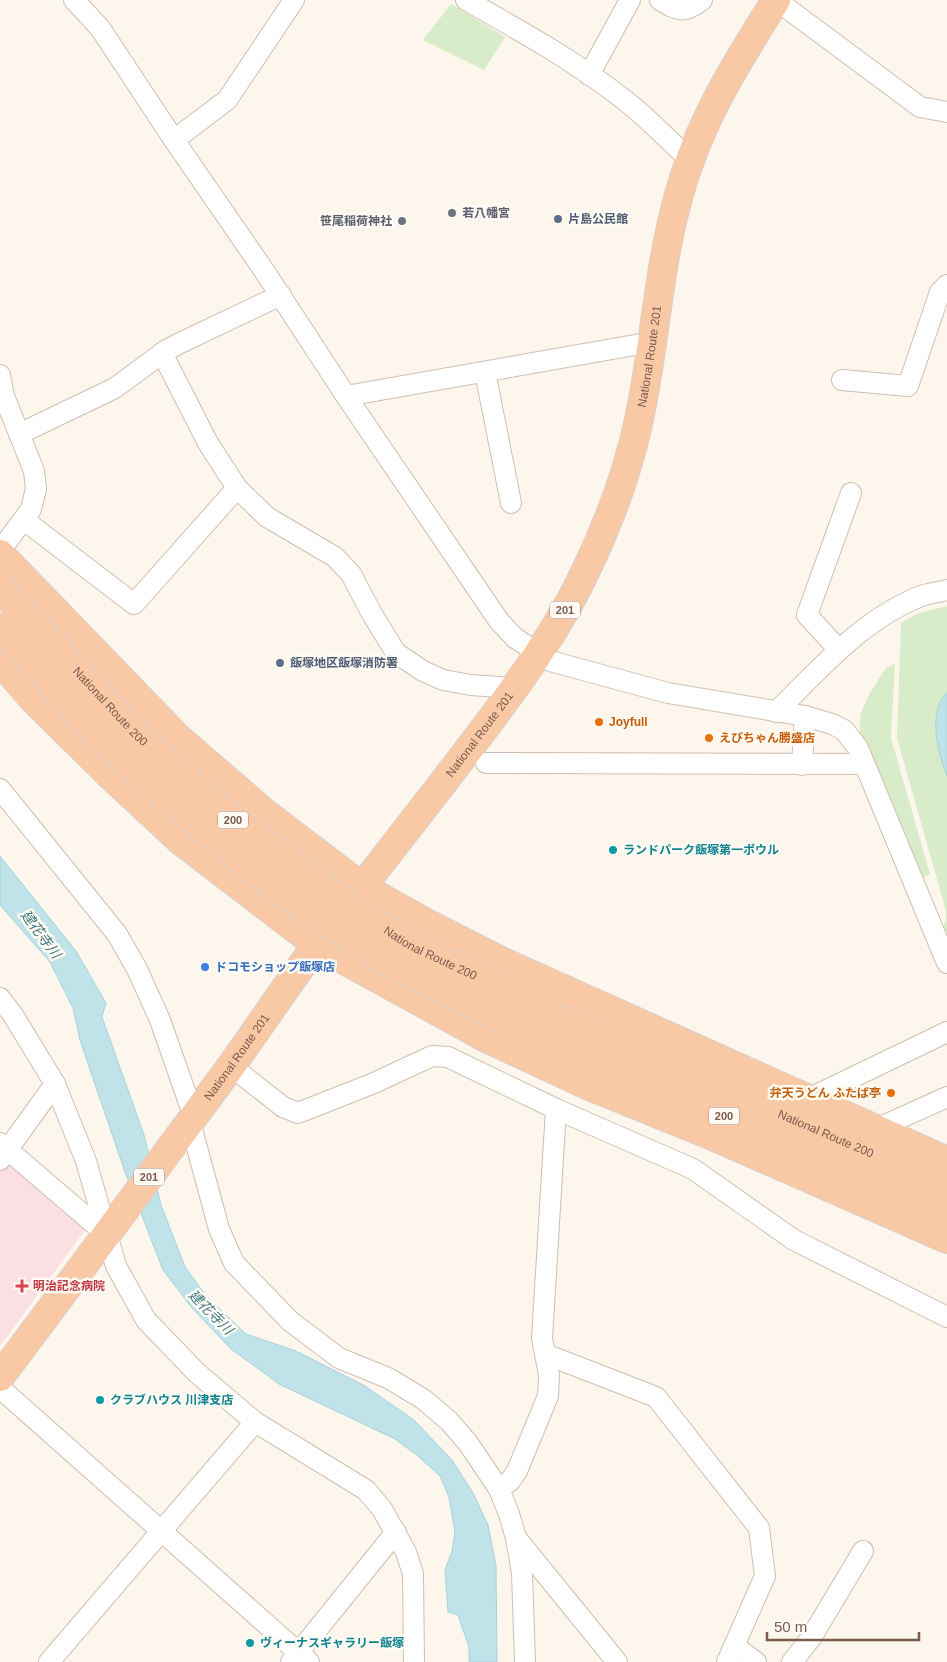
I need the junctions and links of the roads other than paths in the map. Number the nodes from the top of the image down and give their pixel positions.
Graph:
1 (74, 0) edge
2 (294, 0) edge
3 (466, 0) edge
4 (630, 0) edge
5 (660, 0) edge
6 (702, 0) edge
7 (776, 0) edge
8 (589, 75) junction
9 (947, 112) edge
10 (174, 140) junction
11 (690, 160) junction
12 (947, 285) edge
13 (281, 296) junction
14 (652, 342) junction
15 (162, 353) junction
16 (485, 372) junction
17 (0, 375) edge
18 (842, 380) dead end
19 (346, 396) junction
20 (19, 434) junction
21 (237, 488) junction
22 (851, 493) dead end
23 (511, 503) dead end
24 (24, 520) junction
25 (0, 552) edge
26 (0, 588) edge
27 (947, 590) edge
28 (0, 626) edge
29 (839, 650) junction
30 (537, 654) junction
31 (0, 661) edge
32 (515, 688) junction
33 (776, 712) junction
34 (805, 716) junction
35 (486, 763) dead end
36 (802, 764) junction
37 (864, 764) junction
38 (0, 789) edge
39 (362, 887) junction
40 (317, 945) junction
41 (947, 963) edge
42 (0, 998) edge
43 (506, 1005) junction
44 (947, 1032) edge
45 (231, 1066) junction
46 (55, 1084) junction
47 (947, 1097) edge
48 (808, 1099) junction
49 (556, 1109) junction
50 (188, 1125) junction
51 (876, 1129) junction
52 (3, 1151) edge
53 (947, 1161) edge
54 (947, 1186) edge
55 (947, 1215) edge
56 (113, 1226) junction
57 (947, 1239) edge
58 (947, 1317) edge
59 (545, 1354) junction
60 (0, 1377) edge
61 (0, 1388) edge
62 (255, 1422) junction
63 (499, 1489) junction
64 (161, 1531) junction
65 (396, 1532) junction
66 (516, 1538) junction
67 (863, 1551) dead end
68 (730, 1654) edge
69 (300, 1659) edge
70 (49, 1662) edge
71 (414, 1662) edge
72 (525, 1662) edge
73 (617, 1662) edge
74 (756, 1662) edge
75 (792, 1662) edge

1 - 10 street
2 - 10 street
3 - 8 street
4 - 8 street
5 - 6 street
7 - 9 street
7 - 11 highway, National Route 201 / 201
8 - 11 street
10 - 13 street
11 - 14 highway, National Route 201 / 201
12 - 18 street
13 - 15 street
13 - 19 street
14 - 16 street
14 - 30 highway, National Route 201 / 201
15 - 20 street
15 - 21 street
16 - 19 street
16 - 23 street
17 - 20 street
19 - 30 street
20 - 24 street
21 - 24 street
21 - 32 street
22 - 29 street
24 - 25 street
25 - 39 highway
26 - 43 highway, National Route 200 / 200, bridge
27 - 29 street
28 - 43 highway, National Route 200 / 200, bridge
29 - 33 street
30 - 32 highway, National Route 201 / 201
30 - 33 street
31 - 40 highway
32 - 39 highway, National Route 201 / 201
33 - 34 street
34 - 36 street
34 - 37 street
35 - 36 street
36 - 37 street
37 - 41 street
38 - 50 street
39 - 40 highway, National Route 201 / 201
39 - 48 highway
40 - 45 highway, National Route 201 / 201
40 - 57 highway
42 - 46 street
43 - 54 highway, National Route 200 / 200
43 - 55 highway, National Route 200 / 200
44 - 48 street
45 - 49 street
45 - 50 highway, National Route 201 / 201
46 - 52 street
46 - 56 street
47 - 51 street
48 - 51 highway
49 - 58 street
49 - 59 street
50 - 56 highway, National Route 201 / 201
50 - 63 street
51 - 53 highway
52 - 56 street
56 - 60 highway, National Route 201 / 201
56 - 62 street
59 - 63 street
59 - 68 street
61 - 64 street
62 - 64 street
62 - 65 street
63 - 66 street
64 - 69 street
64 - 70 street
65 - 69 street
65 - 71 street
66 - 72 street
66 - 73 street
67 - 75 street
68 - 74 street

